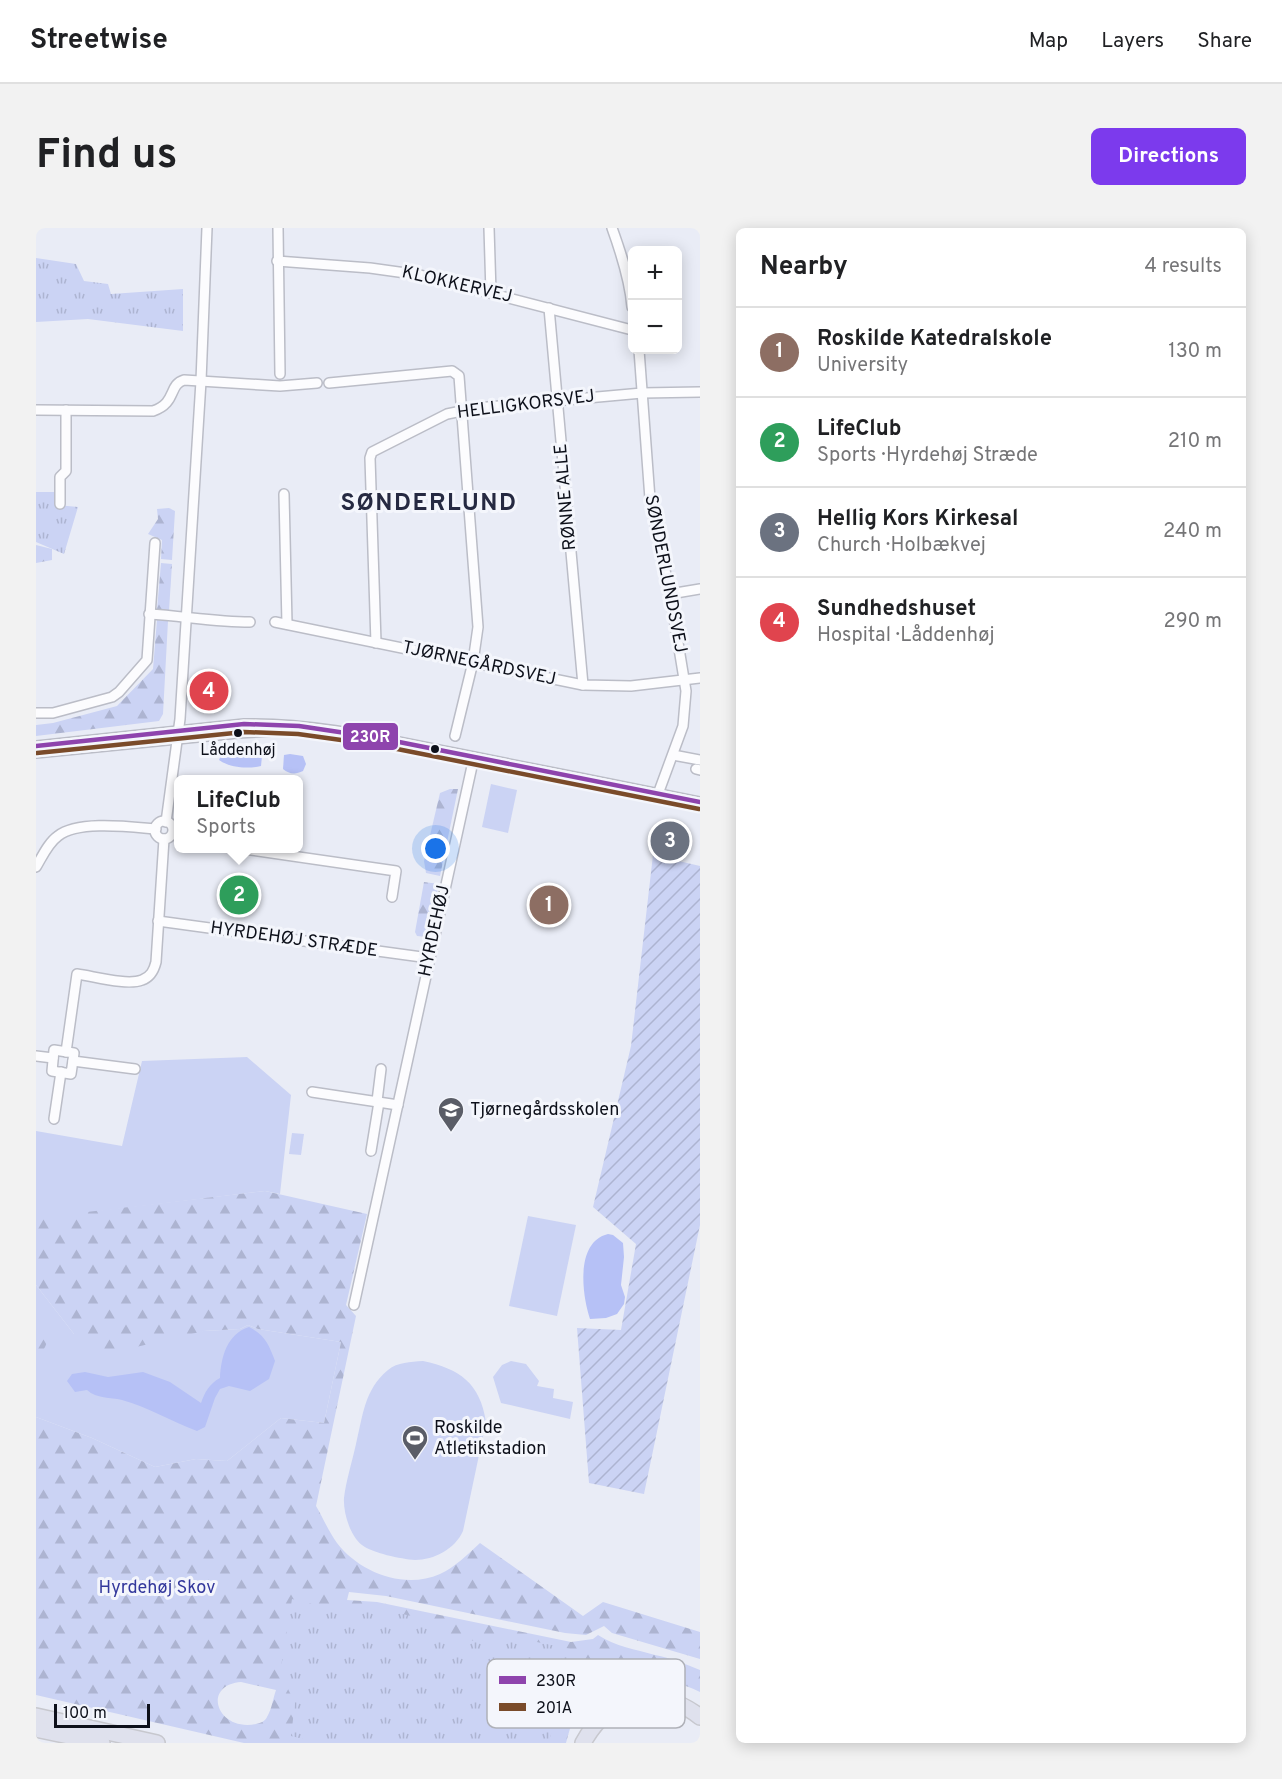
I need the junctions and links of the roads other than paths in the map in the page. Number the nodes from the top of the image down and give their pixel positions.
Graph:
1 (207, 228) edge
2 (278, 228) edge
3 (489, 228) edge
4 (612, 228) edge
5 (277, 261) junction
6 (491, 293) junction
7 (632, 300) edge
8 (549, 308) junction
9 (628, 329) edge
10 (639, 354) edge
11 (280, 374) dead end
12 (201, 381) junction
13 (329, 382) dead end
14 (317, 383) dead end
15 (700, 392) edge
16 (642, 393) junction
17 (557, 400) junction
18 (36, 410) edge
19 (66, 410) junction
20 (462, 411) junction
21 (284, 494) dead end
22 (60, 504) dead end
23 (155, 543) dead end
24 (700, 589) edge
25 (670, 594) junction
26 (149, 614) junction
27 (187, 616) junction
28 (250, 622) dead end
29 (275, 622) dead end
30 (287, 624) junction
31 (376, 643) junction
32 (473, 662) junction
33 (700, 678) edge
34 (685, 680) junction
35 (583, 685) junction
36 (36, 713) edge
37 (178, 735) junction
38 (455, 736) dead end
39 (36, 746) edge
40 (36, 753) edge
41 (673, 755) junction
42 (474, 757) junction
43 (700, 760) edge
44 (658, 794) junction
45 (700, 802) edge
46 (166, 822) junction
47 (156, 829) junction
48 (171, 838) edge
49 (266, 853) edge
50 (36, 867) edge
51 (392, 897) dead end
52 (158, 921) junction
53 (429, 958) junction
54 (66, 1052) junction
55 (36, 1056) edge
56 (53, 1058) junction
57 (73, 1061) junction
58 (135, 1069) dead end
59 (381, 1069) dead end
60 (61, 1072) junction
61 (321, 1083) dead end
62 (378, 1102) junction
63 (398, 1104) junction
64 (54, 1119) dead end
65 (371, 1151) dead end
66 (354, 1305) dead end
67 (36, 1707) edge
68 (685, 1708) edge
69 (36, 1716) edge
70 (700, 1717) edge
71 (592, 1728) edge
72 (36, 1729) edge
73 (104, 1737) edge
74 (36, 1739) edge
75 (58, 1743) edge
76 (157, 1743) edge
77 (583, 1743) edge

1 - 12 street
2 - 5 street
3 - 6 street
4 - 7 street
5 - 6 street, KLOKKERVEJ
5 - 11 street
6 - 8 street, KLOKKERVEJ
8 - 9 street, KLOKKERVEJ
8 - 17 street, RØNNE ALLE
10 - 16 street, SØNDERLUNDSVEJ
12 - 14 street
12 - 19 street
12 - 27 street
13 - 20 street
15 - 16 street, HELLIGKORSVEJ
16 - 17 street, HELLIGKORSVEJ
16 - 25 street, SØNDERLUNDSVEJ
17 - 20 street, HELLIGKORSVEJ
17 - 35 street, RØNNE ALLE
18 - 19 street
19 - 22 street
20 - 31 street, HELLIGKORSVEJ
20 - 32 street
21 - 30 street
23 - 26 street
24 - 25 street
25 - 34 street, SØNDERLUNDSVEJ
26 - 27 street
26 - 36 street
27 - 28 street
27 - 37 street
29 - 30 street, TJØRNEGÅRDSVEJ
30 - 31 street, TJØRNEGÅRDSVEJ
31 - 32 street, TJØRNEGÅRDSVEJ
32 - 35 street, TJØRNEGÅRDSVEJ
32 - 38 street
33 - 34 street, TJØRNEGÅRDSVEJ
34 - 35 street, TJØRNEGÅRDSVEJ
34 - 41 street, SØNDERLUNDSVEJ
37 - 39 street
37 - 40 street
37 - 42 street
37 - 46 street
41 - 43 street
41 - 44 street, SØNDERLUNDSVEJ
42 - 44 street
42 - 53 street, HYRDEHØJ
44 - 45 street
46 - 47 street
46 - 48 street
47 - 48 street
47 - 50 street
48 - 52 street
49 - 51 street
52 - 53 street, HYRDEHØJ STRÆDE
52 - 54 street
53 - 63 street, HYRDEHØJ
54 - 56 street
54 - 57 street
55 - 56 street
56 - 60 street
57 - 58 street
57 - 60 street
59 - 62 street
60 - 64 street
61 - 62 street
62 - 63 street
62 - 65 street
63 - 66 street, HYRDEHØJ
67 - 73 highway
68 - 70 highway
69 - 73 highway
71 - 77 highway
72 - 73 highway
73 - 76 highway
74 - 75 highway

